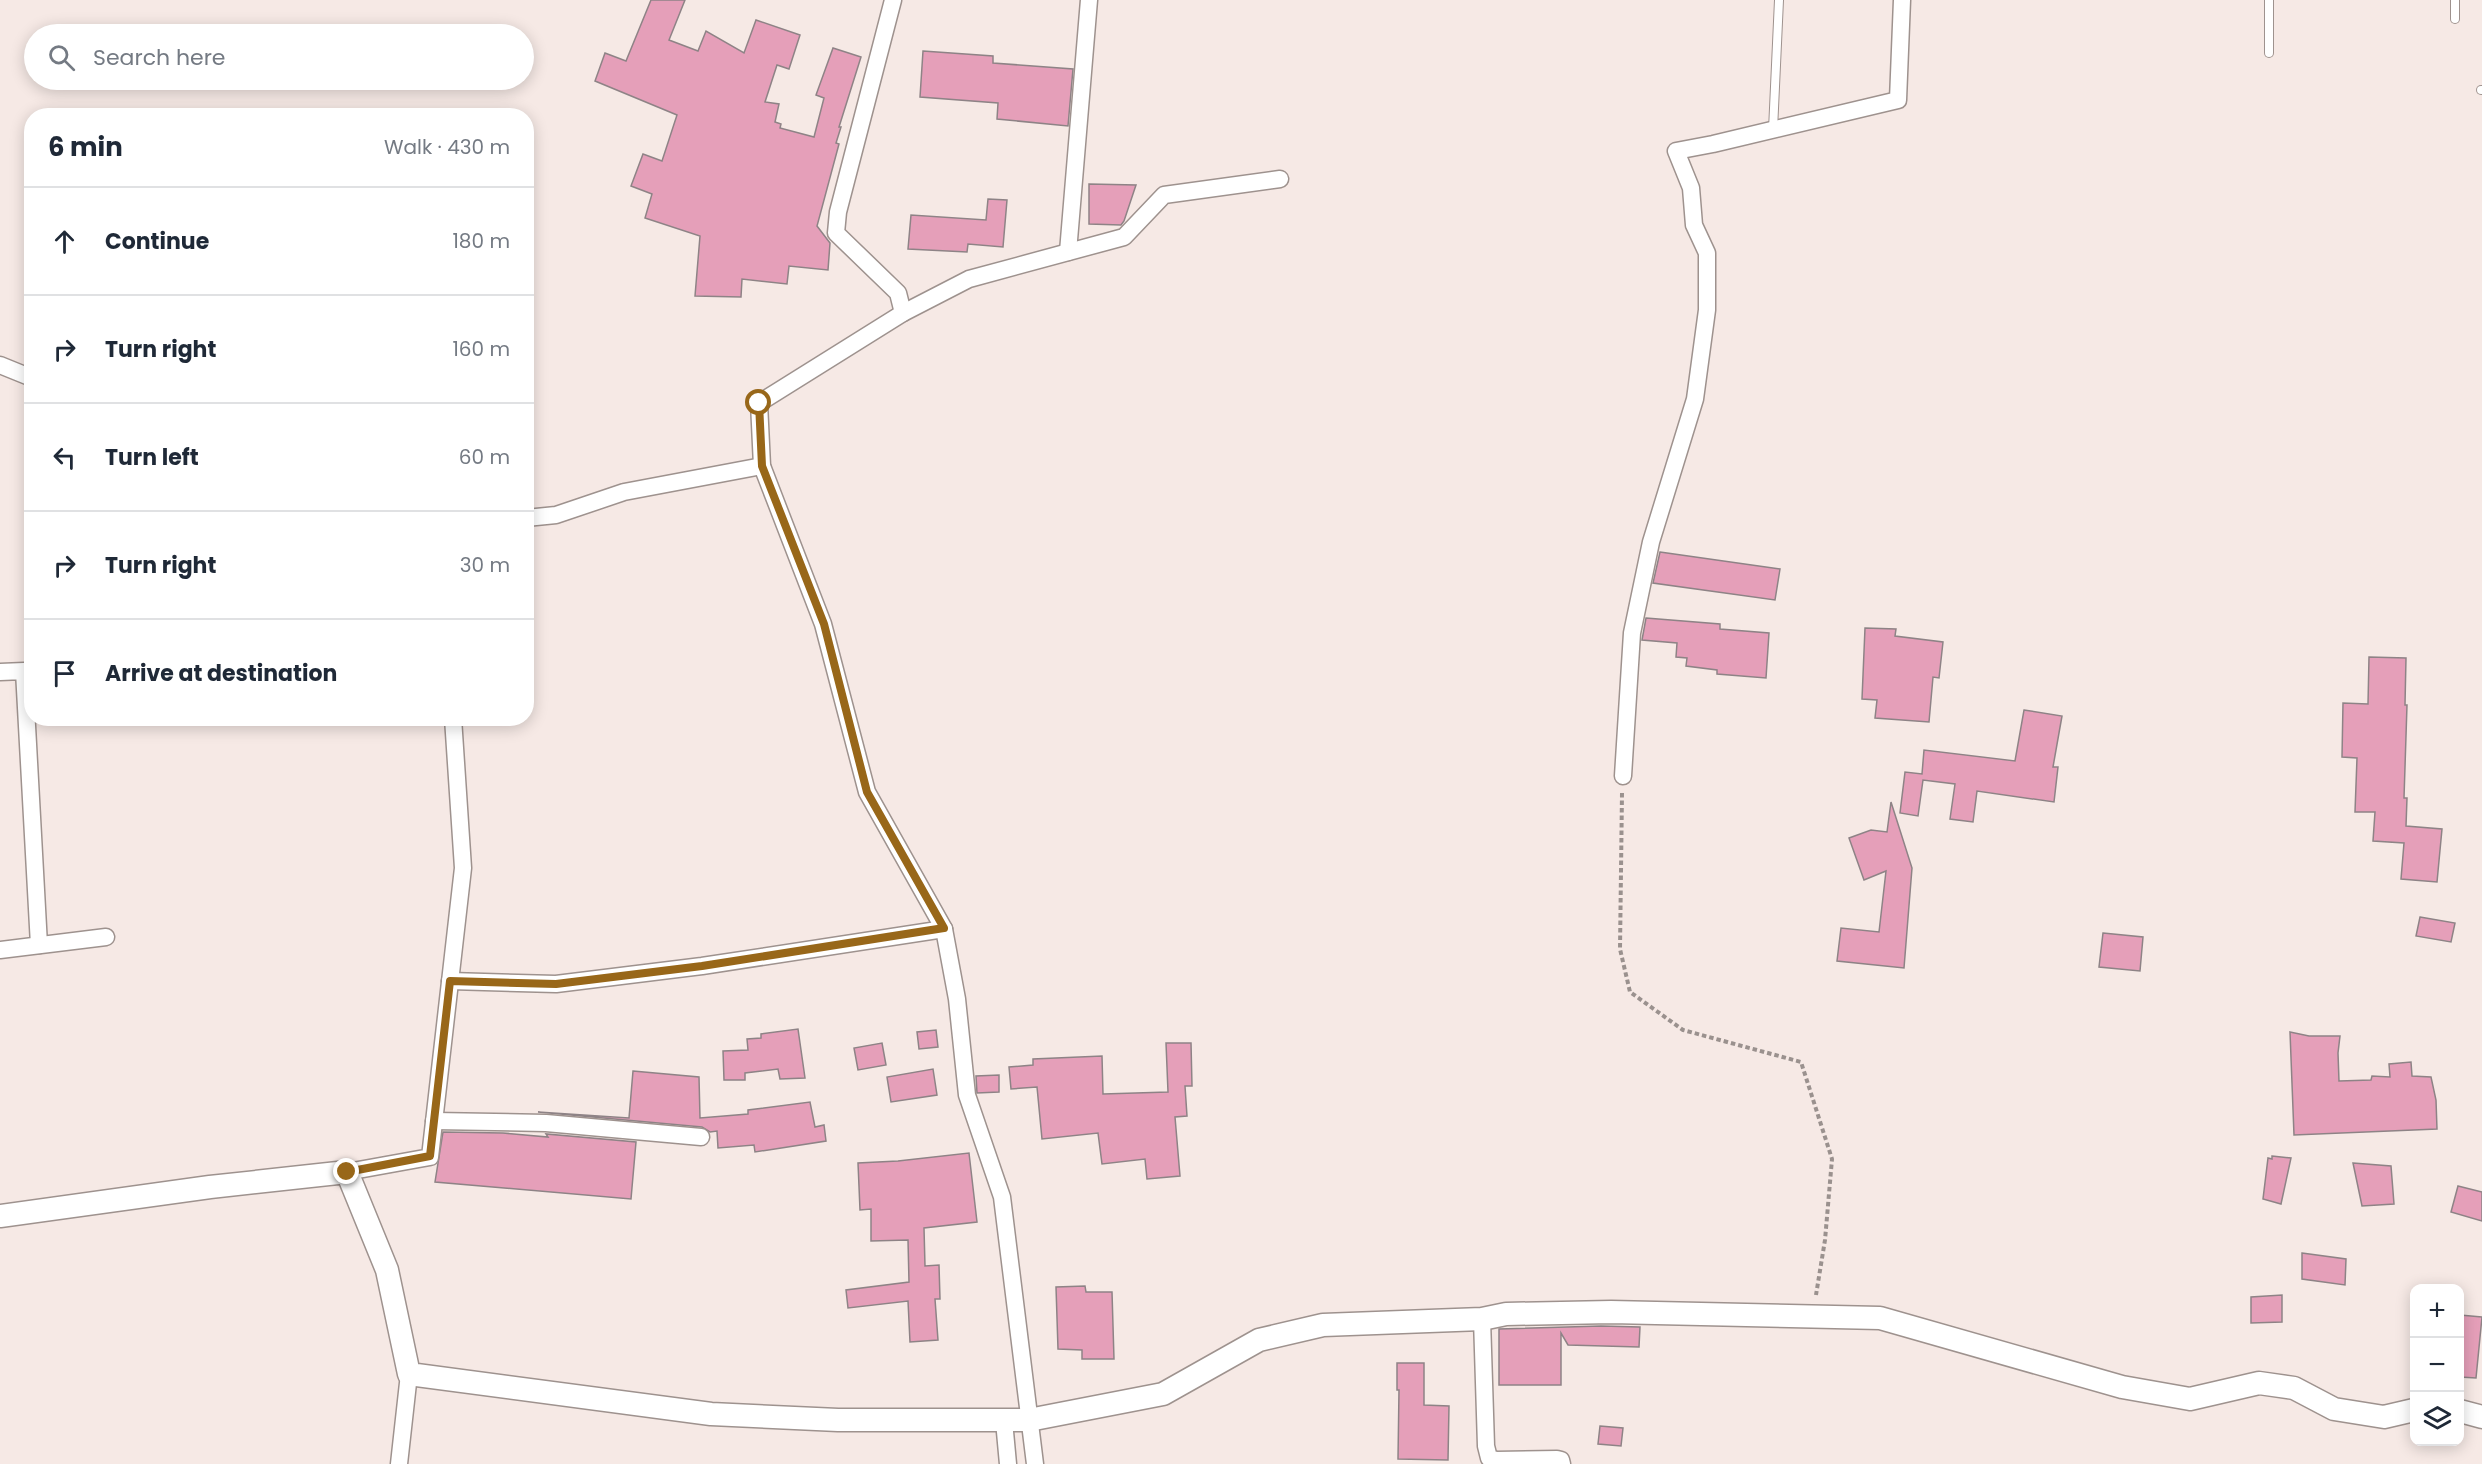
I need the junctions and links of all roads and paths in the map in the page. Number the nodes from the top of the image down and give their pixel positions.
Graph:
1 (893, 0) edge
2 (1089, 0) edge
3 (1779, 0) edge
4 (1902, 0) edge
5 (2269, 0) edge
6 (2455, 0) edge
7 (2455, 19) dead end
8 (2269, 53) dead end
9 (1773, 130) junction
10 (1281, 179) dead end
11 (1068, 252) junction
12 (903, 313) junction
13 (0, 365) edge
14 (24, 375) edge
15 (762, 466) junction
16 (534, 517) edge
17 (24, 671) edge
18 (0, 672) edge
19 (27, 726) edge
20 (454, 726) edge
21 (1623, 776) joint
22 (944, 928) junction
23 (106, 937) dead end
24 (39, 945) junction
25 (0, 950) edge
26 (450, 981) junction
27 (434, 1121) junction
28 (701, 1137) dead end
29 (347, 1172) junction
30 (0, 1216) edge
31 (1813, 1317) junction
32 (1482, 1319) junction
33 (409, 1374) junction
34 (2410, 1411) edge
35 (2464, 1412) edge
36 (2482, 1416) edge
37 (1029, 1420) junction
38 (1004, 1421) junction
39 (399, 1464) edge
40 (1008, 1464) edge
41 (1035, 1464) edge
42 (1562, 1464) edge

1 - 12 street
2 - 11 street
3 - 9 lane
4 - 9 street
5 - 8 lane
6 - 7 lane
9 - 21 street
10 - 11 street
11 - 12 street
12 - 15 street
13 - 14 street
15 - 16 street
15 - 22 street
17 - 18 street
19 - 24 street
20 - 26 street
21 - 31 path
22 - 26 street
22 - 37 street
23 - 24 street
24 - 25 street
26 - 27 street
27 - 28 street
27 - 29 street
29 - 30 street
29 - 33 street
31 - 32 street
31 - 34 street
32 - 37 street
32 - 42 street
33 - 38 street
33 - 39 street
35 - 36 street
37 - 38 street
37 - 41 street
38 - 40 street

